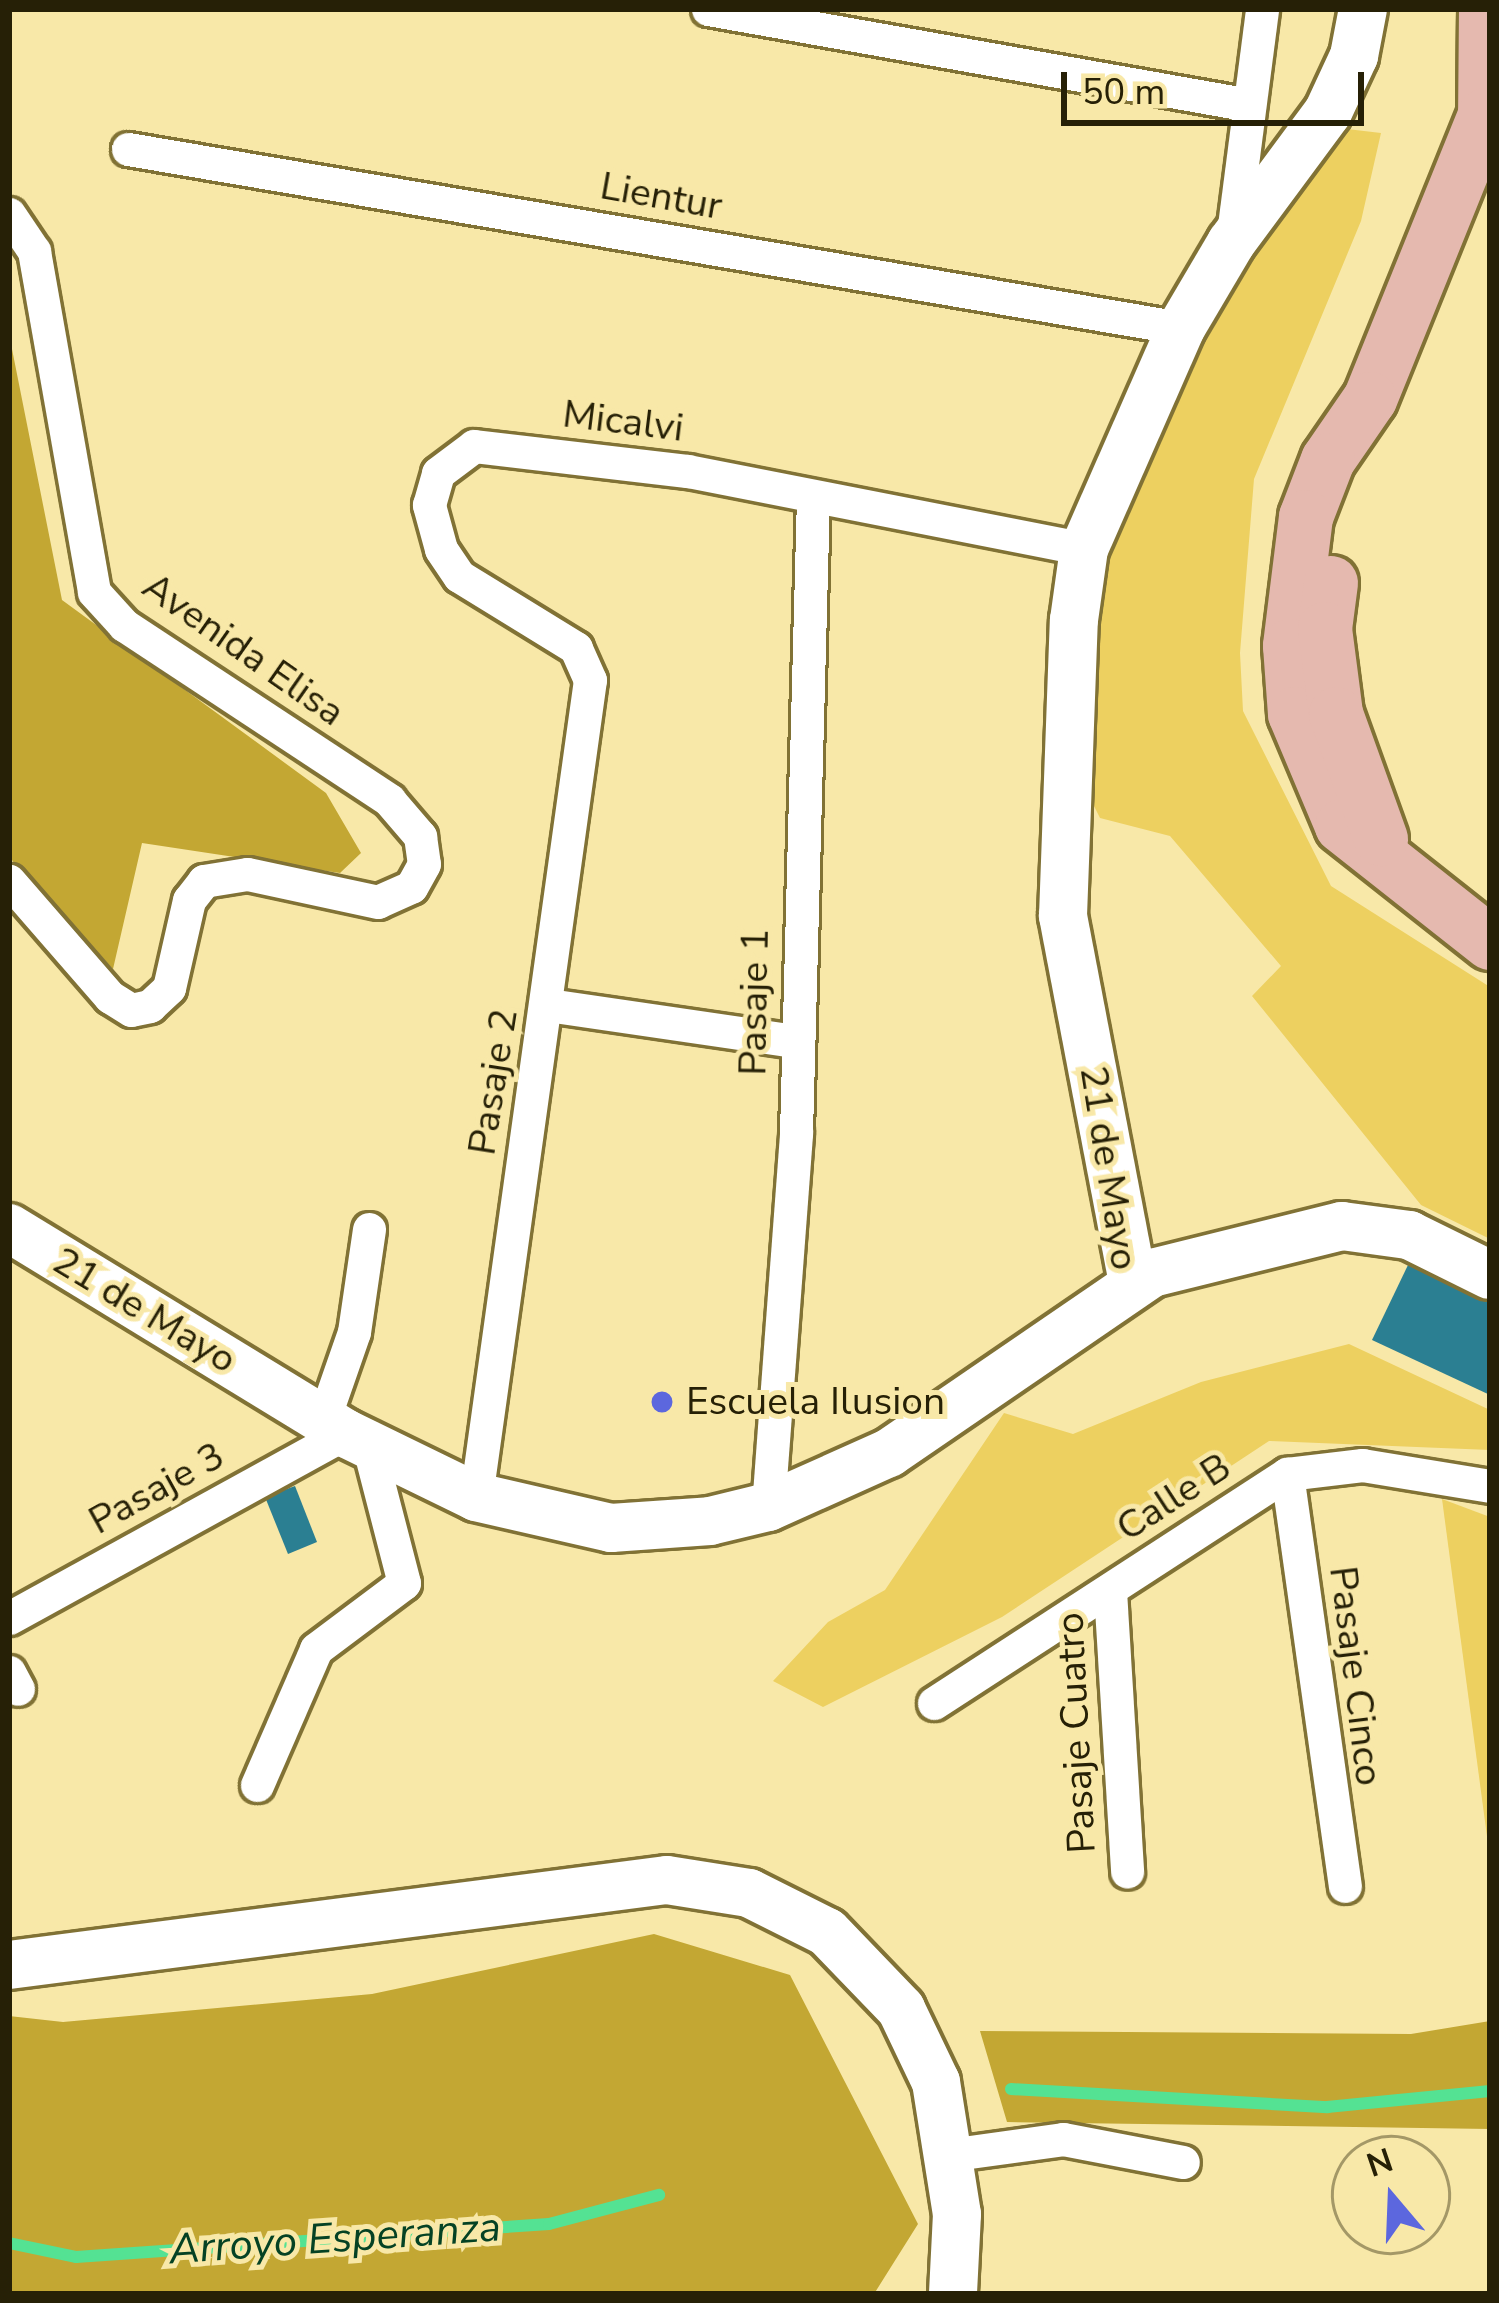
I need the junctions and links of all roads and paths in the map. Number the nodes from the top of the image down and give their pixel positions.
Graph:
1 (708, 9) edge
2 (1262, 9) edge
3 (1363, 9) edge
4 (1486, 9) edge
5 (1244, 104) junction
6 (128, 149) dead end
7 (9, 214) edge
8 (1231, 243) junction
9 (1181, 328) junction
10 (813, 498) junction
11 (1084, 549) junction
12 (590, 680) joint
13 (9, 880) edge
14 (1490, 943) edge
15 (548, 1005) junction
16 (794, 1041) junction
17 (9, 1228) edge
18 (369, 1229) dead end
19 (1490, 1275) edge
20 (1133, 1283) junction
21 (346, 1432) junction
22 (1288, 1474) junction
23 (1490, 1486) edge
24 (476, 1497) junction
25 (768, 1507) junction
26 (1110, 1591) junction
27 (9, 1618) edge
28 (934, 1703) dead end
29 (257, 1785) dead end
30 (1127, 1871) dead end
31 (1345, 1886) dead end
32 (9, 1965) edge
33 (948, 2155) junction
34 (1183, 2162) dead end
35 (953, 2294) edge

1 - 5 street
2 - 5 street
3 - 8 street, 21 de Mayo
4 - 14 main road
5 - 8 street
6 - 9 street, Lientur
7 - 13 street, Avenida Elisa
8 - 9 street, 21 de Mayo
9 - 11 street, 21 de Mayo
10 - 11 street, Micalvi
10 - 12 street, Micalvi
10 - 16 street, Pasaje 1
11 - 20 street, 21 de Mayo
12 - 15 street, Pasaje 2
15 - 16 street
15 - 24 street, Pasaje 2
16 - 25 street, Pasaje 1
17 - 21 street, 21 de Mayo
18 - 21 street
19 - 20 street
20 - 25 street, 21 de Mayo
21 - 24 street, 21 de Mayo
21 - 27 street, Pasaje 3
21 - 29 street
22 - 23 street, Calle B
22 - 26 street, Calle B
22 - 31 street, Pasaje Cinco
24 - 25 street, 21 de Mayo
26 - 28 street, Calle B
26 - 30 street, Pasaje Cuatro
32 - 33 street
33 - 34 street
33 - 35 street

